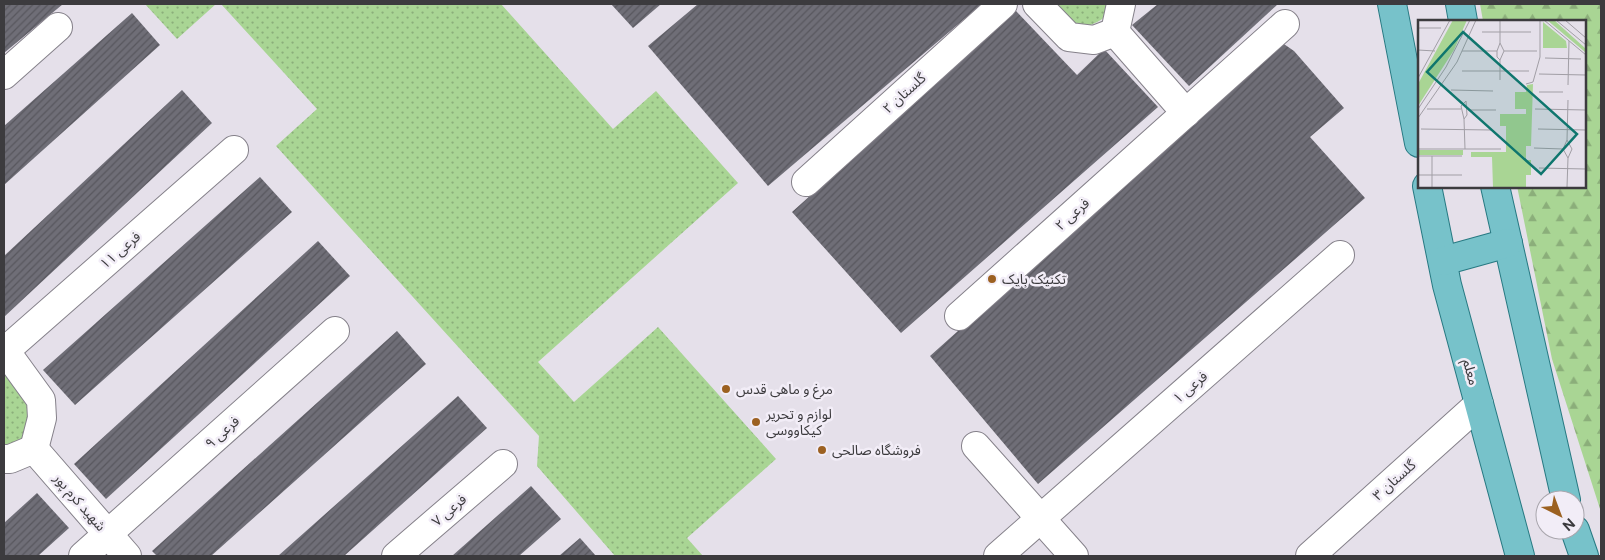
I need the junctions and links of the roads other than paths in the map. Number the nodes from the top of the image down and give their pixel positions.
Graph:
1 (1003, 4) edge
2 (1037, 4) edge
3 (1121, 4) edge
4 (1392, 4) edge
5 (1460, 4) edge
6 (1463, 20) edge
7 (1286, 24) dead end
8 (58, 28) dead end
9 (1115, 32) junction
10 (4, 75) edge
11 (1186, 113) junction
12 (1418, 138) edge
13 (234, 150) dead end
14 (806, 182) dead end
15 (1427, 188) edge
16 (1495, 188) edge
17 (1508, 243) junction
18 (1340, 255) dead end
19 (1442, 261) junction
20 (959, 316) dead end
21 (335, 331) dead end
22 (5, 350) edge
23 (1479, 404) junction
24 (976, 446) dead end
25 (34, 449) junction
26 (4, 458) edge
27 (503, 464) dead end
28 (1564, 490) edge
29 (1040, 519) junction
30 (108, 534) junction
31 (1578, 540) edge
32 (83, 556) edge
33 (126, 556) edge
34 (396, 556) edge
35 (998, 556) edge
36 (1074, 556) edge
37 (1310, 556) edge
38 (1520, 556) edge
39 (1584, 556) edge

1 - 14 street, گلستان ۲
2 - 9 street
3 - 9 street
4 - 12 main road
5 - 6 main road
7 - 11 street
8 - 10 street
9 - 11 street
11 - 20 street, فرعی ۲
13 - 22 street, فرعی ۱۱
15 - 19 main road, معلم
16 - 17 main road
17 - 19 main road
17 - 28 main road
18 - 29 street, فرعی ۱
19 - 23 main road, معلم
21 - 30 street, فرعی ۹
22 - 25 street
23 - 37 street, گلستان ۳
23 - 38 main road, معلم
24 - 29 street
25 - 26 street
25 - 30 street, شهید کرم پور
27 - 34 street, فرعی ۷
29 - 35 street
29 - 36 street
30 - 32 street, فرعی ۹
30 - 33 street, شهید کرم پور
31 - 39 main road

